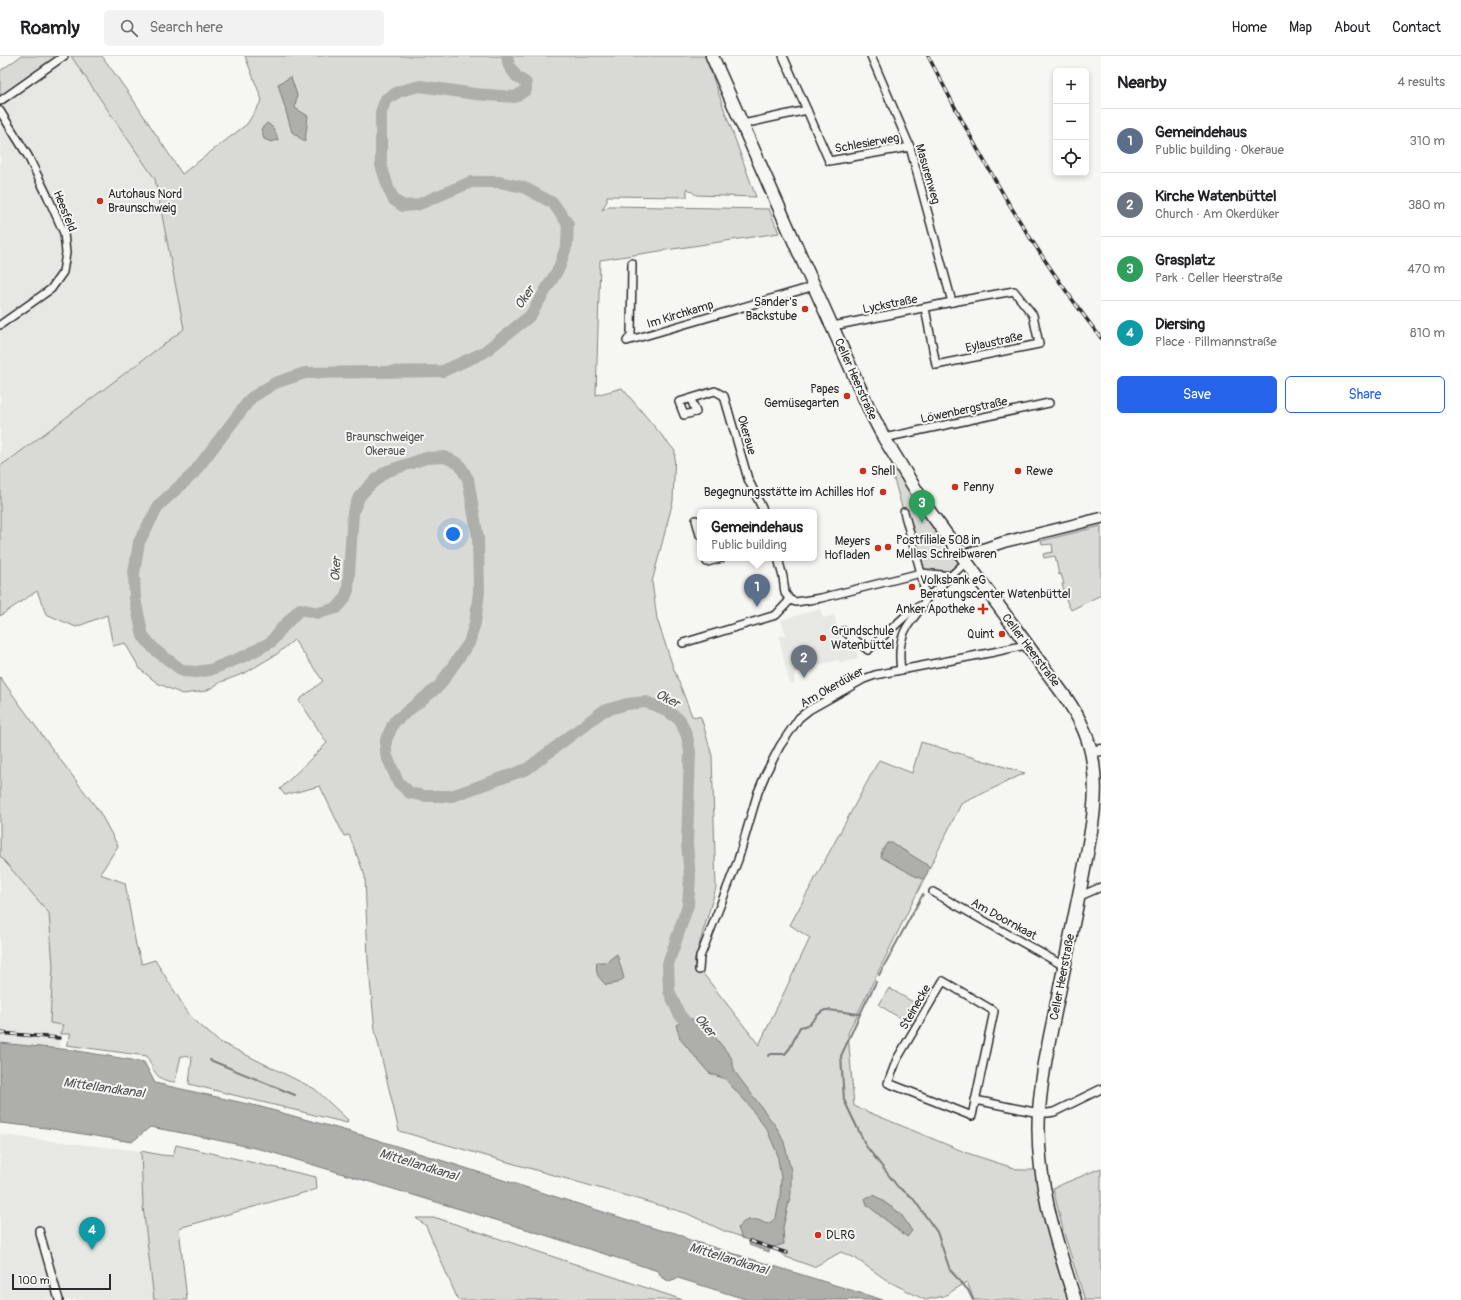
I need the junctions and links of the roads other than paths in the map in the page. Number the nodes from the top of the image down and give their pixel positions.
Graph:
1 (64, 56) edge
2 (712, 56) edge
3 (783, 56) edge
4 (871, 56) edge
5 (0, 101) edge
6 (807, 110) junction
7 (0, 111) edge
8 (743, 124) junction
9 (910, 147) junction
10 (632, 263) dead end
11 (815, 286) junction
12 (952, 302) junction
13 (925, 308) junction
14 (0, 325) edge
15 (833, 326) junction
16 (691, 399) dead end
17 (1049, 403) dead end
18 (884, 438) junction
19 (763, 509) edge
20 (904, 512) dead end
21 (1101, 518) edge
22 (696, 520) dead end
23 (697, 524) edge
24 (964, 559) junction
25 (779, 561) edge
26 (921, 572) junction
27 (952, 576) junction
28 (790, 600) junction
29 (925, 601) junction
30 (844, 631) dead end
31 (683, 643) dead end
32 (1026, 645) junction
33 (901, 670) junction
34 (1097, 757) edge
35 (1101, 887) edge
36 (933, 892) dead end
37 (1078, 897) junction
38 (1064, 966) junction
39 (699, 970) dead end
40 (1101, 1089) edge
41 (975, 1100) junction
42 (1039, 1113) junction
43 (39, 1230) dead end
44 (59, 1300) edge
45 (1075, 1300) edge

1 - 5 street
2 - 8 main road, Celler Heerstraße
3 - 6 street
4 - 9 street, Masurenweg
6 - 8 street
6 - 9 street, Schlesierweg
7 - 14 street, Heesfeld
8 - 11 main road, Celler Heerstraße
9 - 12 street, Masurenweg
10 - 11 street, Im Kirchkamp
11 - 15 main road, Celler Heerstraße
12 - 13 street, Lyckstraße
12 - 13 street, Eylaustraße
13 - 15 street, Lyckstraße
15 - 18 main road, Celler Heerstraße
16 - 19 street, Okeraue
17 - 18 street, Löwenbergstraße
18 - 24 main road, Celler Heerstraße
20 - 26 street
21 - 24 main road
22 - 23 street
24 - 27 street
24 - 32 main road, Celler Heerstraße
25 - 28 street
26 - 27 street
26 - 28 street
26 - 29 street
27 - 29 street
28 - 31 street
29 - 30 street
29 - 33 street
32 - 33 street, Am Okerdüker
32 - 34 main road, Celler Heerstraße
33 - 39 street, Am Okerdüker
34 - 37 main road, Celler Heerstraße
35 - 37 street
36 - 38 street, Am Doornkaat
37 - 38 main road, Celler Heerstraße
38 - 42 main road, Celler Heerstraße
40 - 42 street
41 - 41 street, Steinecke
41 - 42 street
42 - 45 main road, Celler Heerstraße
43 - 44 street

